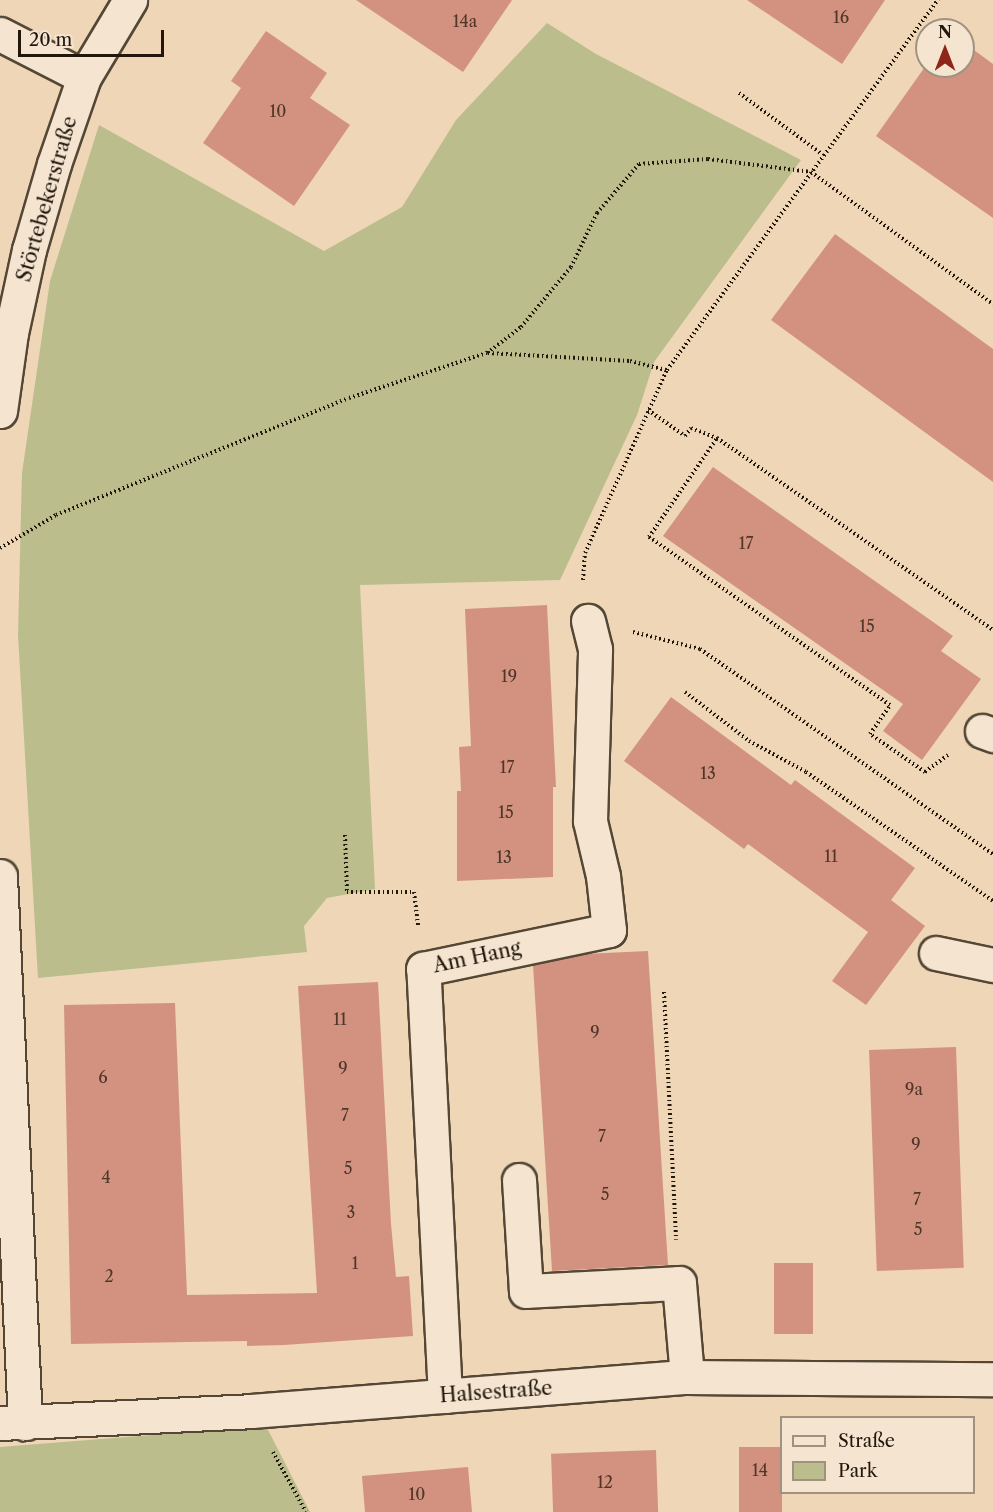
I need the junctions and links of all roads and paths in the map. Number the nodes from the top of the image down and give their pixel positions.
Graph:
1 (130, 0) edge
2 (938, 0) edge
3 (0, 34) edge
4 (84, 77) junction
5 (739, 93) dead end
6 (824, 155) junction
7 (811, 172) junction
8 (993, 304) edge
9 (487, 353) junction
10 (667, 370) junction
11 (0, 411) edge
12 (648, 411) junction
13 (717, 438) junction
14 (0, 548) edge
15 (588, 621) junction
16 (993, 630) edge
17 (685, 692) dead end
18 (987, 733) edge
19 (345, 835) dead end
20 (993, 854) edge
21 (0, 876) edge
22 (993, 901) edge
23 (936, 953) dead end
24 (993, 965) edge
25 (423, 969) junction
26 (663, 992) dead end
27 (519, 1180) dead end
28 (679, 1283) junction
29 (687, 1377) junction
30 (993, 1379) edge
31 (445, 1396) junction
32 (251, 1411) junction
33 (12, 1423) edge
34 (306, 1512) edge

1 - 4 street, Störtebekerstraße
2 - 6 path
3 - 4 street
4 - 11 street, Störtebekerstraße
5 - 6 path
6 - 7 path
7 - 8 path
7 - 9 path
7 - 10 path
9 - 10 path
9 - 14 path
10 - 12 path
12 - 13 path
12 - 15 path
13 - 16 path
13 - 18 path
15 - 20 path
15 - 25 street, Am Hang
17 - 22 path
19 - 25 path
21 - 33 street
23 - 24 street
25 - 31 street, Am Hang
26 - 28 path
27 - 28 street
28 - 29 street
29 - 30 street, Halsestraße
29 - 31 street, Halsestraße
31 - 32 street, Halsestraße
32 - 33 street, Halsestraße
32 - 34 path

